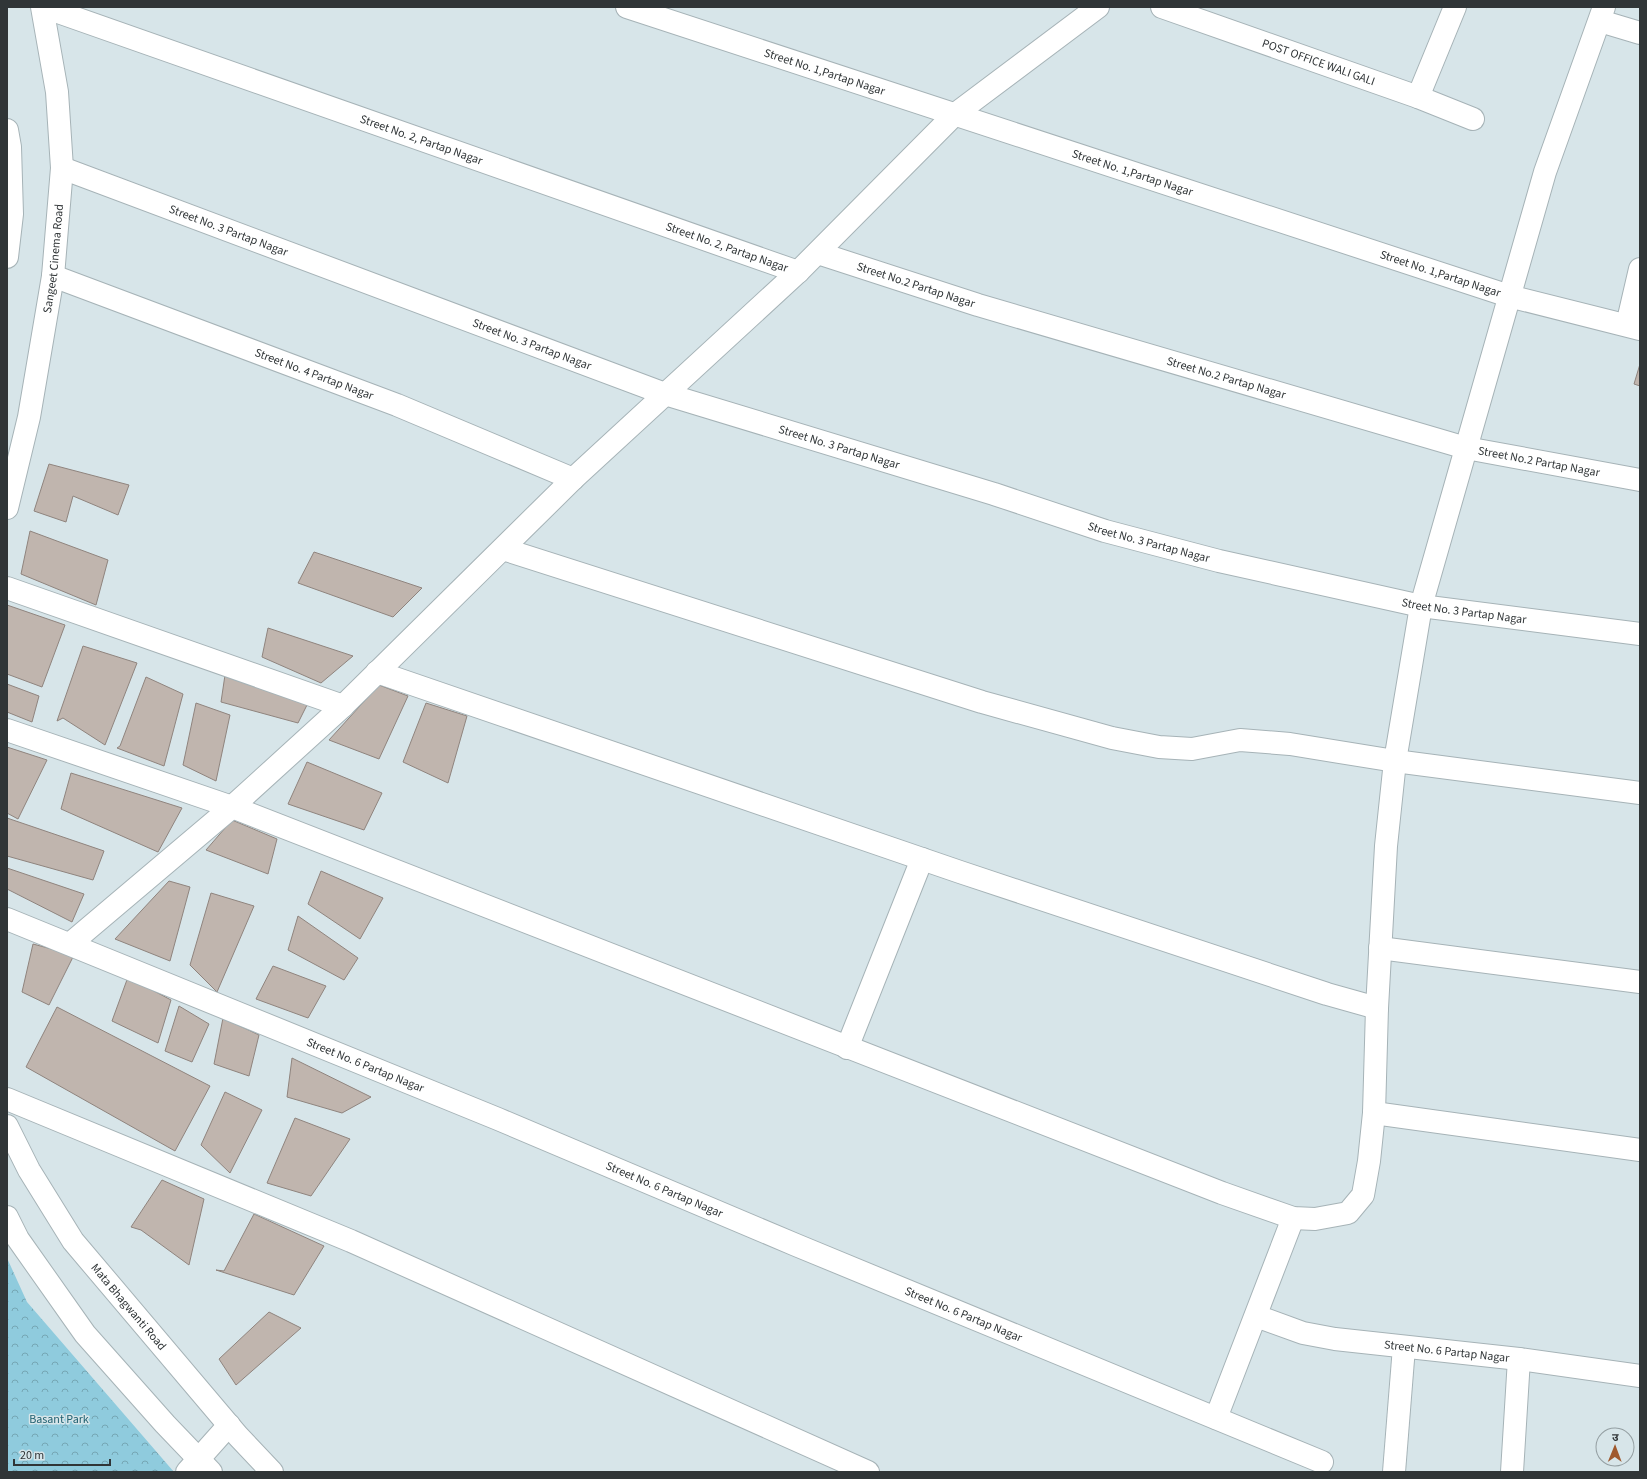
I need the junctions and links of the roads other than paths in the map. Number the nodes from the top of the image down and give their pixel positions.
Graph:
1 (43, 7) edge
2 (627, 7) edge
3 (1097, 7) edge
4 (1162, 7) edge
5 (1455, 7) edge
6 (1602, 14) edge
7 (1640, 33) edge
8 (1418, 97) junction
9 (954, 115) junction
10 (1473, 120) dead end
11 (7, 130) edge
12 (62, 168) junction
13 (818, 253) junction
14 (7, 257) edge
15 (1640, 269) edge
16 (798, 272) junction
17 (53, 276) junction
18 (1509, 296) junction
19 (1634, 327) edge
20 (665, 394) junction
21 (1466, 448) junction
22 (573, 479) junction
23 (1640, 480) edge
24 (7, 508) edge
25 (503, 549) junction
26 (7, 588) edge
27 (1421, 606) junction
28 (1640, 634) edge
29 (377, 672) junction
30 (343, 706) junction
31 (7, 730) edge
32 (1394, 761) junction
33 (1640, 793) edge
34 (232, 807) junction
35 (922, 859) junction
36 (7, 919) edge
37 (70, 944) junction
38 (1380, 948) junction
39 (1640, 982) edge
40 (1377, 1008) junction
41 (847, 1048) junction
42 (7, 1099) edge
43 (1374, 1113) junction
44 (7, 1126) edge
45 (1640, 1150) edge
46 (7, 1217) edge
47 (1293, 1218) junction
48 (1256, 1316) junction
49 (1404, 1347) junction
50 (1519, 1359) junction
51 (1640, 1376) edge
52 (1216, 1418) junction
53 (229, 1425) junction
54 (1322, 1462) dead end
55 (199, 1468) edge
56 (272, 1472) edge
57 (868, 1472) edge
58 (1394, 1472) edge
59 (1512, 1472) edge

1 - 12 street, Sangeet Cinema Road
1 - 16 street, Street No. 2, Partap Nagar
2 - 9 street, Street No. 1,Partap Nagar
3 - 9 street
4 - 8 street, POST OFFICE WALI GALI
5 - 8 street
6 - 7 street
6 - 18 street
8 - 10 street, POST OFFICE WALI GALI
9 - 13 street
9 - 18 street, Street No. 1,Partap Nagar
11 - 14 street
12 - 17 street, Sangeet Cinema Road
12 - 20 street, Street No. 3 Partap Nagar
13 - 16 street
13 - 21 street, Street No.2 Partap Nagar
15 - 19 street
16 - 20 street
17 - 22 street, Street No. 4 Partap Nagar
17 - 24 street, Sangeet Cinema Road
18 - 19 street, Street No. 1,Partap Nagar
18 - 21 street
20 - 22 street
20 - 27 street, Street No. 3 Partap Nagar
21 - 23 street, Street No.2 Partap Nagar
21 - 27 street
22 - 25 street
25 - 29 street
25 - 32 street
26 - 30 street
27 - 28 street, Street No. 3 Partap Nagar
27 - 32 street
29 - 30 street
29 - 35 street
30 - 34 street
31 - 34 street
32 - 33 street
32 - 38 street
34 - 37 street
34 - 41 street
35 - 40 street
35 - 41 street
36 - 37 street, Street No. 6 Partap Nagar
37 - 52 street, Street No. 6 Partap Nagar
38 - 39 street
38 - 40 street
40 - 43 street
41 - 47 street
42 - 57 street
43 - 45 street
43 - 47 street
44 - 53 street, Mata Bhagwanti Road
46 - 55 street
47 - 48 street
48 - 49 street, Street No. 6 Partap Nagar
48 - 52 street
49 - 50 street, Street No. 6 Partap Nagar
49 - 58 street
50 - 51 street, Street No. 6 Partap Nagar
50 - 59 street
52 - 54 street, Street No. 6 Partap Nagar
53 - 55 street
53 - 56 street, Mata Bhagwanti Road

